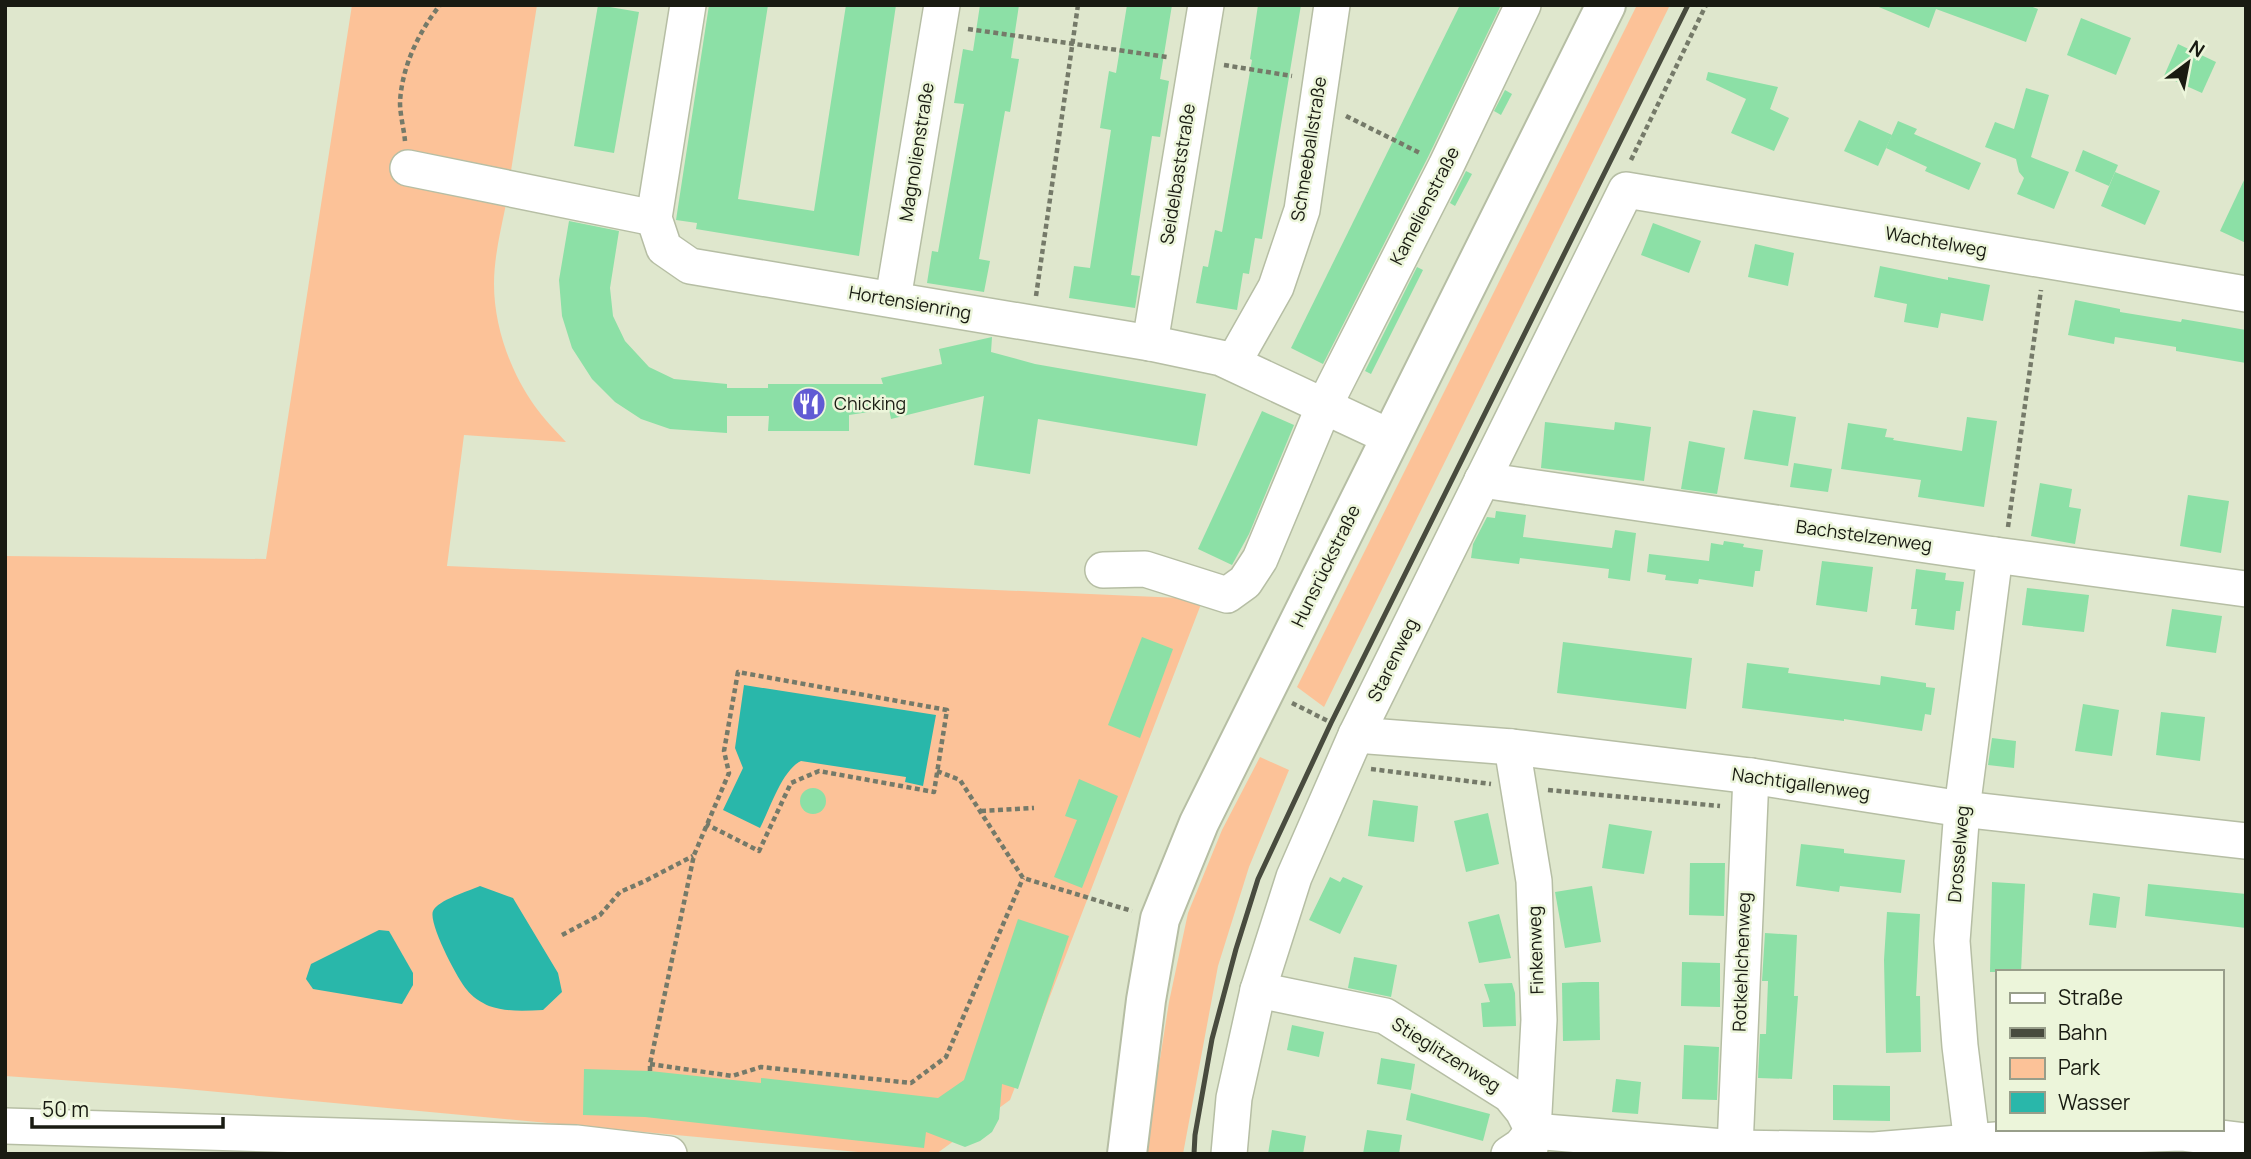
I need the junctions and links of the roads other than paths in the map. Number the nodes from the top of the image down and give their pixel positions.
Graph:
1 (688, 5) edge
2 (1206, 5) edge
3 (1332, 5) edge
4 (1523, 5) edge
5 (1606, 5) edge
6 (940, 15) edge
7 (408, 168) road end
8 (1626, 190) joint
9 (654, 218) junction
10 (2246, 294) edge
11 (893, 299) junction
12 (1150, 342) junction
13 (1233, 363) junction
14 (1324, 406) junction
15 (1390, 437) junction
16 (1482, 480) junction
17 (1999, 556) junction
18 (1103, 570) dead end
19 (2246, 589) edge
20 (1512, 747) junction
21 (1348, 750) junction
22 (1750, 793) junction
23 (1962, 808) junction
24 (2246, 841) edge
25 (1258, 990) junction
26 (5, 1126) edge
27 (2246, 1141) edge
28 (1524, 1146) edge
29 (1735, 1147) junction
30 (1973, 1149) edge
31 (669, 1154) edge
32 (1127, 1154) edge
33 (1229, 1154) edge

1 - 9 street
2 - 12 street, Seidelbaststraße
3 - 13 street, Schneeballstraße
4 - 14 street, Kamelienstraße
5 - 15 main road, Hunsrückstraße
6 - 11 street, Magnolienstraße
7 - 9 street
8 - 10 street, Wachtelweg
8 - 16 street, Starenweg
9 - 11 street, Hortensienring
11 - 12 street, Hortensienring
12 - 13 street, Hortensienring
13 - 14 street, Hortensienring
14 - 15 street, Hortensienring
14 - 18 street, Kamelienstraße
15 - 32 main road, Hunsrückstraße
16 - 17 street, Bachstelzenweg
16 - 21 street, Starenweg
17 - 19 street, Bachstelzenweg
17 - 23 street, Drosselweg
20 - 21 street, Nachtigallenweg
20 - 22 street, Nachtigallenweg
20 - 28 street, Finkenweg
21 - 25 street, Starenweg
22 - 23 street, Nachtigallenweg
22 - 29 street, Rotkehlchenweg
23 - 24 street, Nachtigallenweg
23 - 30 street, Drosselweg
25 - 28 street, Stieglitzenweg
25 - 33 street, Starenweg
26 - 31 street
27 - 30 street
28 - 29 street
29 - 30 street

